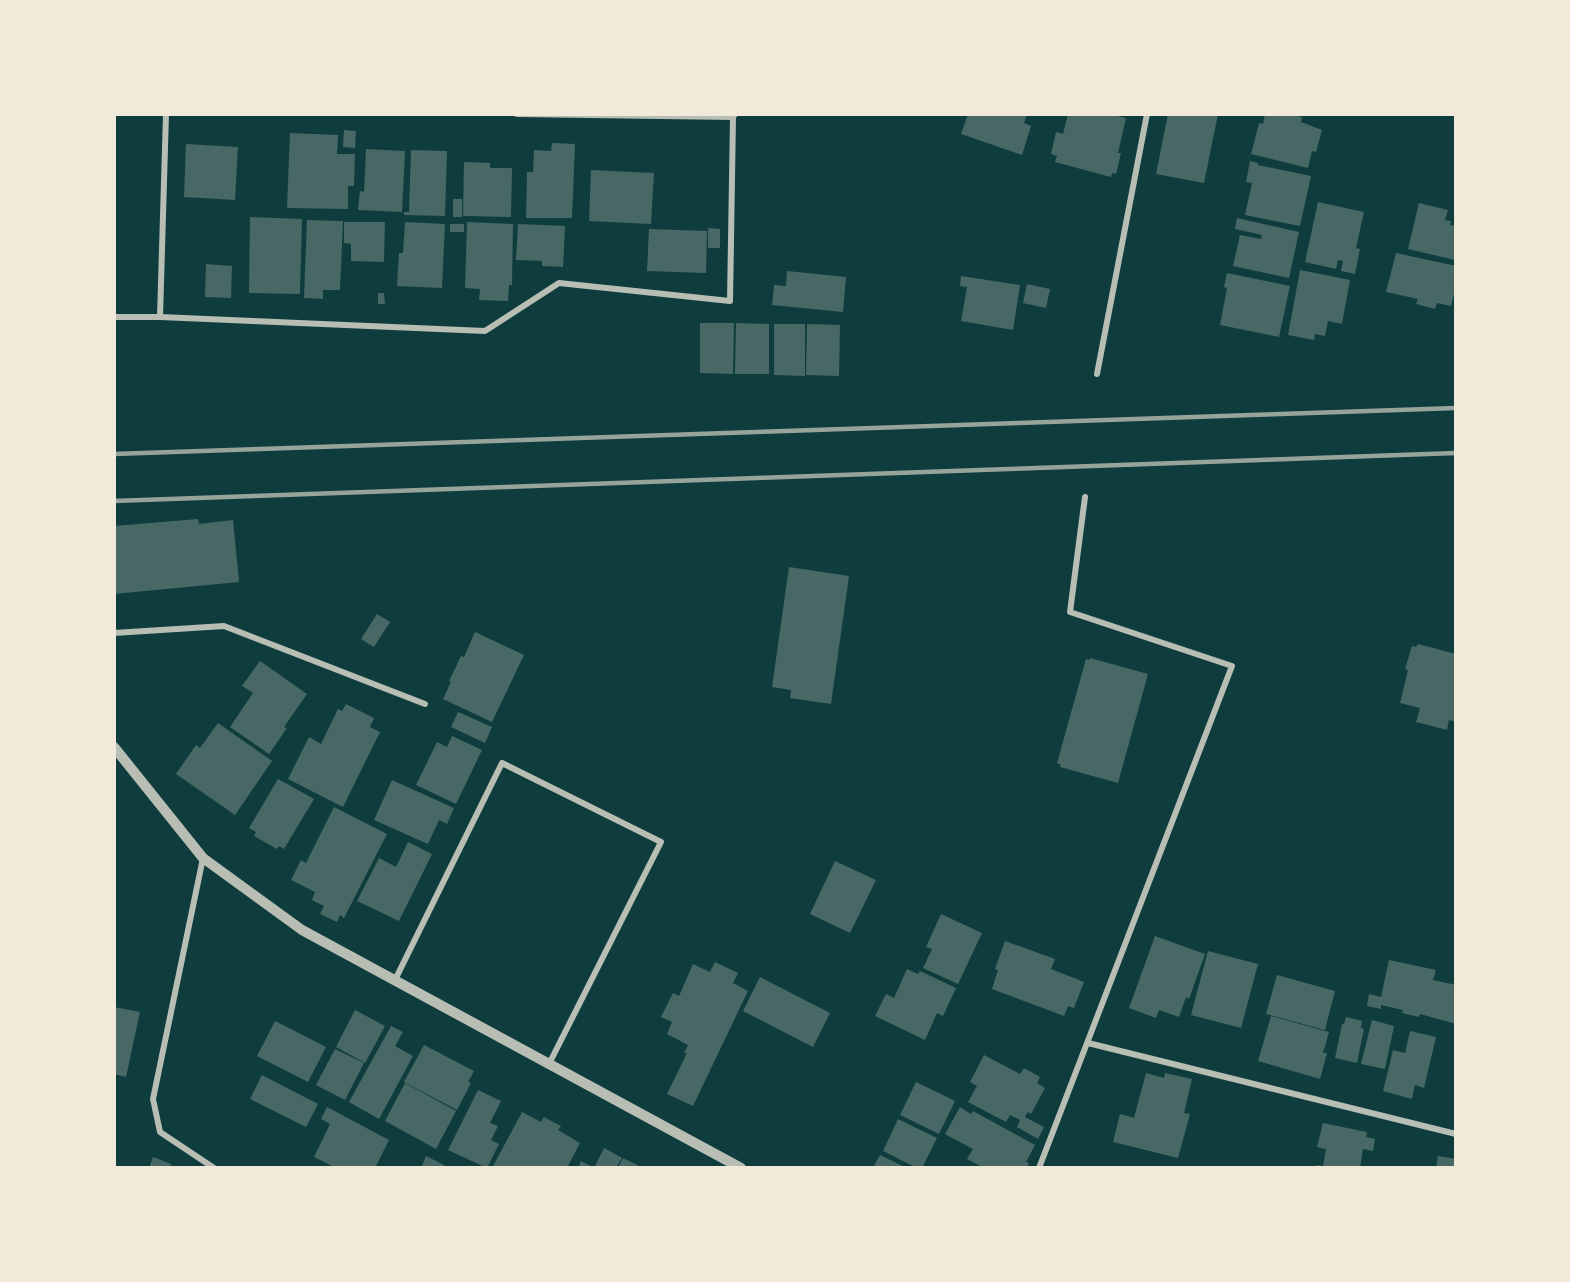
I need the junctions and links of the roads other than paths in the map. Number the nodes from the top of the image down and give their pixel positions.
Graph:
1 (166, 114) edge
2 (517, 114) edge
3 (1147, 114) edge
4 (734, 116) edge
5 (114, 317) edge
6 (160, 317) junction
7 (1097, 374) dead end
8 (1085, 497) dead end
9 (114, 633) edge
10 (425, 704) dead end
11 (114, 747) edge
12 (203, 858) junction
13 (395, 980) junction
14 (1088, 1042) junction
15 (549, 1064) junction
16 (1456, 1134) edge
17 (214, 1168) edge
18 (741, 1168) edge
19 (1039, 1168) edge

1 - 6 street
2 - 4 street
3 - 7 street
4 - 6 street
5 - 6 street
8 - 14 street
9 - 10 street
11 - 12 street
12 - 13 street
12 - 17 street
13 - 15 street
13 - 15 street
14 - 16 street
14 - 19 street
15 - 18 street

